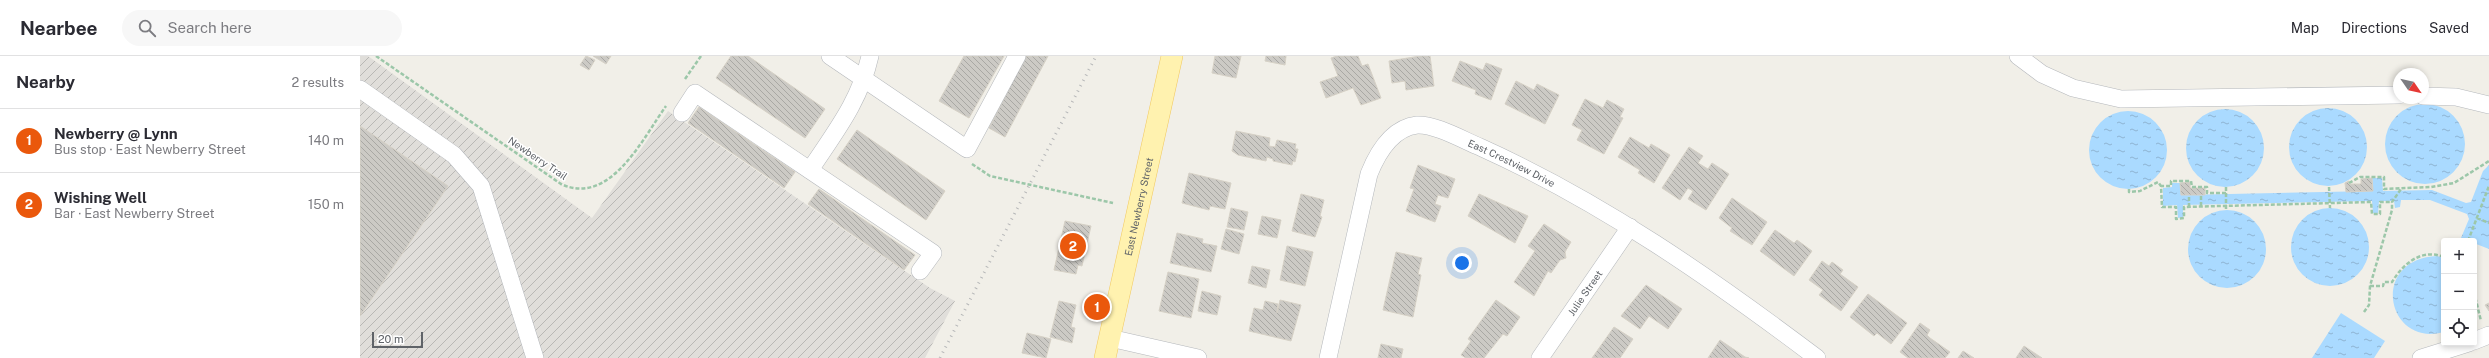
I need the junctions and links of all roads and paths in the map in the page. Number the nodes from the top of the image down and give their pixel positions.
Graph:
1 (376, 56) edge
2 (701, 56) edge
3 (830, 56) edge
4 (870, 56) edge
5 (1017, 56) edge
6 (1172, 56) edge
7 (2018, 56) edge
8 (864, 80) junction
9 (684, 81) dead end
10 (360, 89) edge
11 (2393, 95) edge
12 (2429, 96) edge
13 (670, 99) dead end
14 (2489, 105) edge
15 (682, 113) dead end
16 (966, 160) dead end
17 (2489, 162) edge
18 (810, 170) junction
19 (2349, 183) dead end
20 (2161, 186) junction
21 (2329, 186) dead end
22 (2489, 186) edge
23 (2226, 187) dead end
24 (2402, 188) junction
25 (2129, 189) dead end
26 (2226, 193) junction
27 (2189, 195) dead end
28 (2201, 195) dead end
29 (2485, 197) junction
30 (2489, 198) edge
31 (2392, 202) junction
32 (1113, 203) dead end
33 (2330, 203) junction
34 (2201, 206) junction
35 (2226, 206) junction
36 (2189, 207) junction
37 (2330, 208) dead end
38 (2226, 210) dead end
39 (2477, 218) junction
40 (2489, 223) edge
41 (1630, 227) junction
42 (2469, 238) edge
43 (2441, 257) edge
44 (920, 271) dead end
45 (2370, 286) junction
46 (2477, 307) edge
47 (2364, 312) dead end
48 (2483, 338) edge
49 (2459, 346) edge
50 (1108, 348) edge
51 (535, 358) edge
52 (1198, 358) edge
53 (1328, 358) edge
54 (1540, 358) edge
55 (1817, 358) edge
56 (2421, 358) edge

1 - 13 path, Newberry Trail
2 - 9 path
3 - 8 street
4 - 8 street
5 - 8 street
6 - 50 main road, East Newberry Street
7 - 11 street
8 - 18 street
10 - 51 street
12 - 14 street
15 - 18 street
16 - 32 path
17 - 24 path
18 - 44 street
19 - 24 path
20 - 25 path
20 - 26 path
20 - 36 path
21 - 33 path
22 - 29 path
23 - 26 path
24 - 31 path
26 - 35 path
27 - 36 path
28 - 34 path
29 - 30 path
29 - 39 path
31 - 33 path
31 - 45 path
33 - 35 path
33 - 37 path
34 - 35 path
34 - 36 path
35 - 38 path
39 - 40 path
39 - 42 path
41 - 53 street, East Crestview Drive
41 - 54 street, Julie Street
41 - 55 street, East Crestview Drive
43 - 45 path
45 - 47 path
46 - 48 path
49 - 56 street
50 - 52 street

